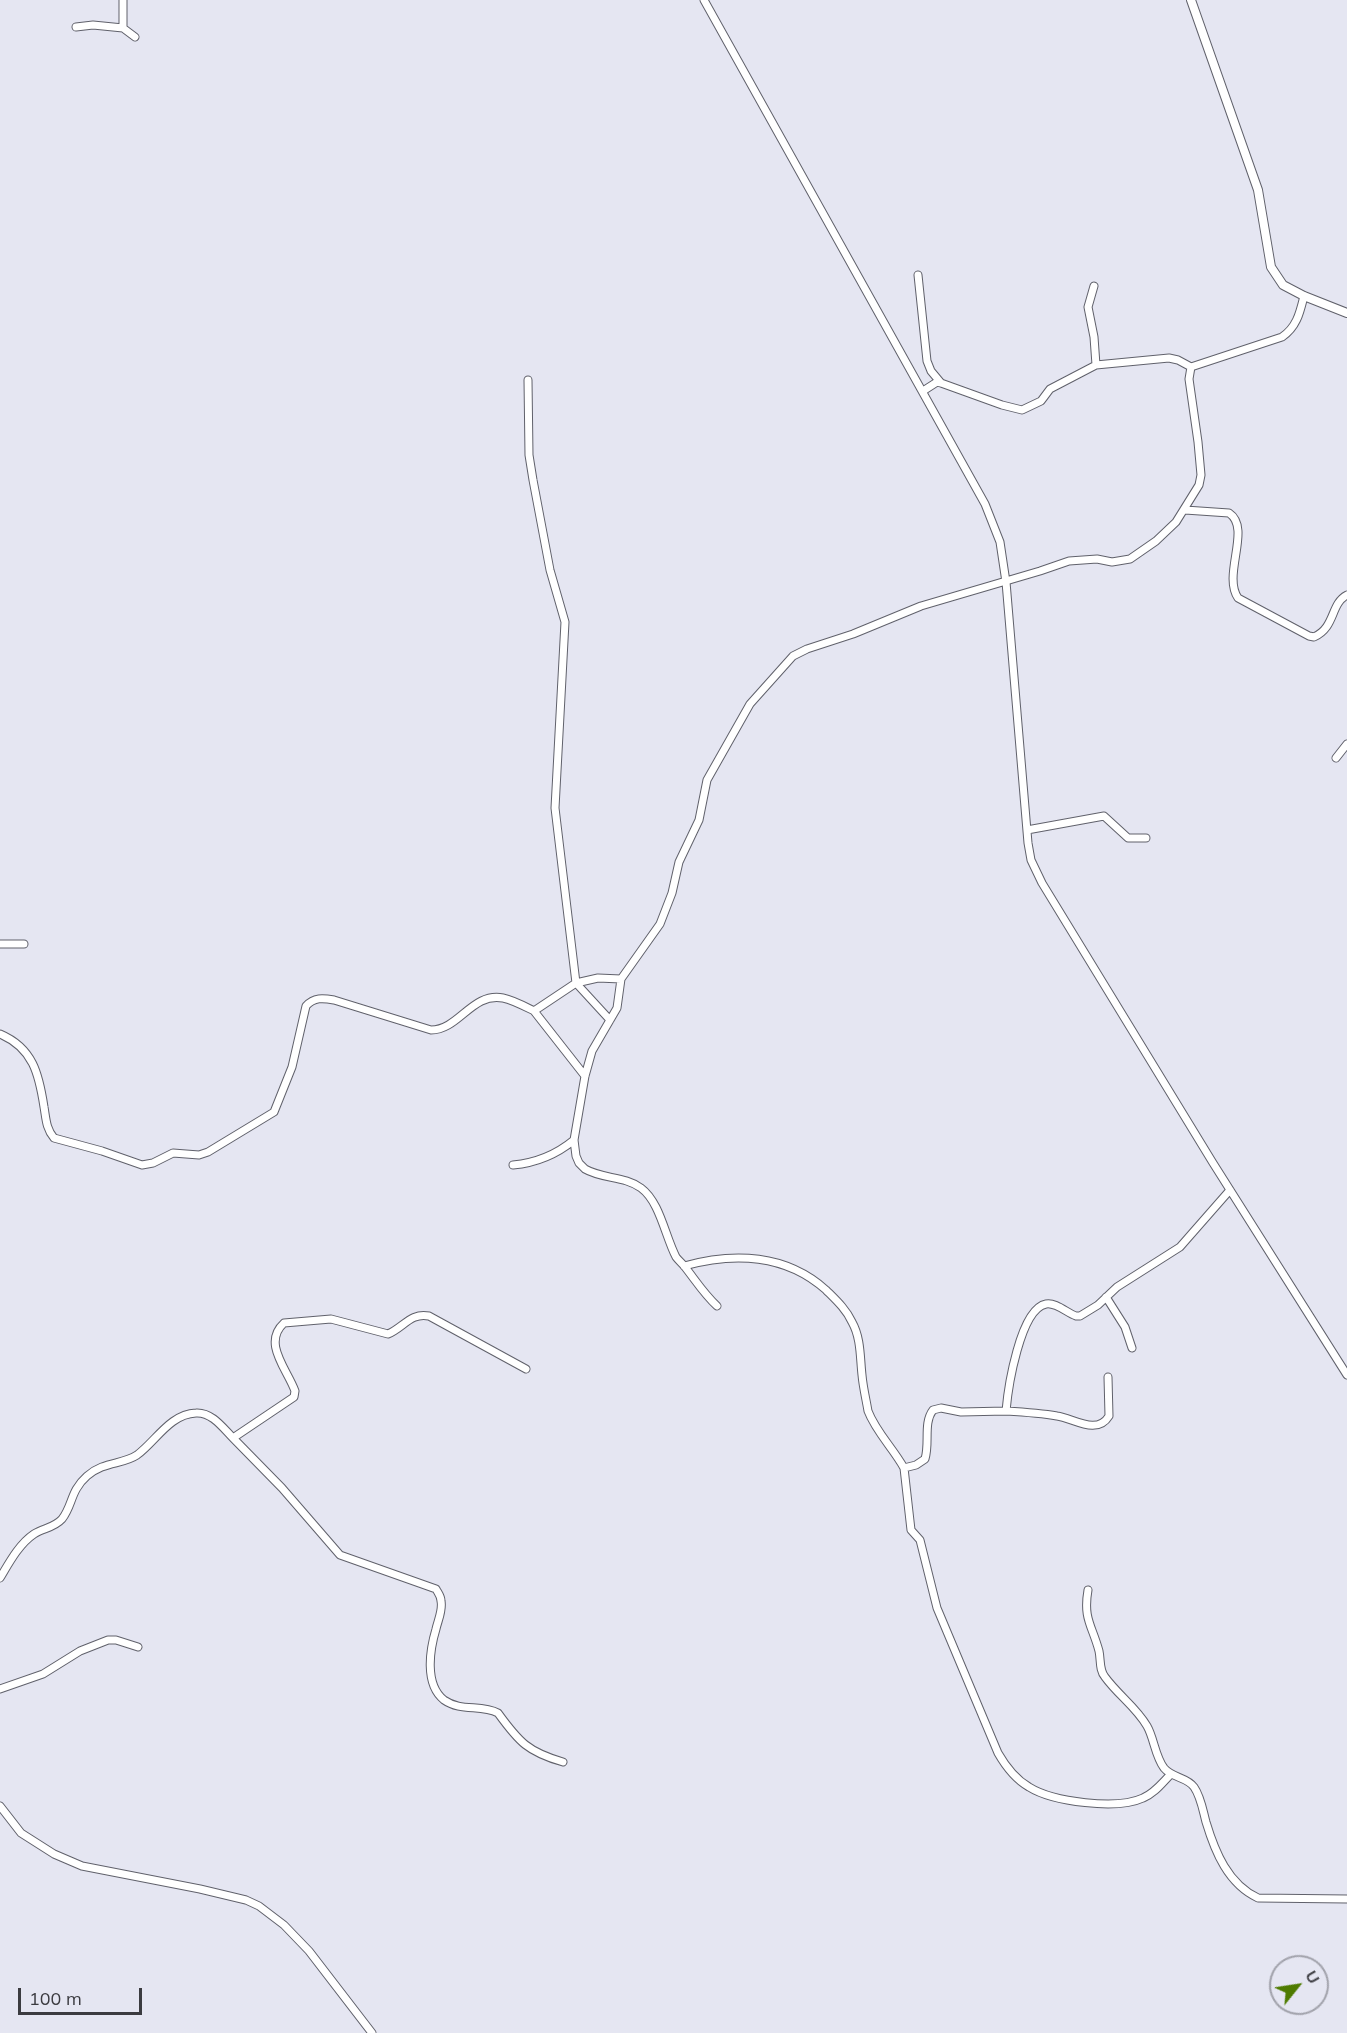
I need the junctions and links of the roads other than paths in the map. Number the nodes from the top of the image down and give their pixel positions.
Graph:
1 (123, 0) edge
2 (704, 0) edge
3 (1191, 0) edge
4 (76, 27) dead end
5 (123, 28) junction
6 (135, 37) dead end
7 (918, 275) dead end
8 (1094, 286) dead end
9 (1304, 296) junction
10 (1347, 313) edge
11 (1096, 364) junction
12 (1191, 367) junction
13 (528, 380) dead end
14 (941, 383) junction
15 (923, 391) junction
16 (1185, 510) junction
17 (1006, 582) junction
18 (1347, 595) edge
19 (1347, 744) edge
20 (1336, 758) dead end
21 (1027, 830) junction
22 (1146, 838) dead end
23 (0, 944) edge
24 (24, 945) dead end
25 (621, 979) junction
26 (576, 983) junction
27 (534, 1011) junction
28 (610, 1020) junction
29 (0, 1034) edge
30 (585, 1076) junction
31 (574, 1140) junction
32 (513, 1165) dead end
33 (1230, 1190) junction
34 (684, 1266) junction
35 (1106, 1297) junction
36 (717, 1306) dead end
37 (1132, 1348) dead end
38 (526, 1369) dead end
39 (1347, 1375) edge
40 (1108, 1377) dead end
41 (1006, 1410) junction
42 (233, 1438) junction
43 (904, 1468) junction
44 (0, 1578) edge
45 (1088, 1590) dead end
46 (138, 1647) dead end
47 (0, 1689) edge
48 (563, 1762) dead end
49 (1171, 1774) junction
50 (0, 1806) edge
51 (1347, 1899) edge
52 (372, 2033) edge

1 - 5 street
2 - 15 street
3 - 9 street
4 - 5 street
5 - 6 street
7 - 14 street
8 - 11 street
9 - 10 street
9 - 12 street
11 - 12 street
11 - 14 street
12 - 16 street
13 - 26 street
14 - 15 street
15 - 17 street
16 - 17 street
16 - 18 street
17 - 21 street
17 - 25 street
19 - 20 street
21 - 22 street
21 - 33 street
23 - 24 street
25 - 26 street
25 - 28 street
26 - 27 street
26 - 28 street
27 - 29 street
27 - 30 street
28 - 30 street
30 - 31 street
31 - 32 street
31 - 34 street
33 - 35 street
33 - 39 street
34 - 36 street
34 - 43 street
35 - 37 street
35 - 41 street
38 - 42 street
40 - 41 street
41 - 43 street
42 - 44 street
42 - 48 street
43 - 49 street
45 - 49 street
46 - 47 street
49 - 51 street
50 - 52 street

